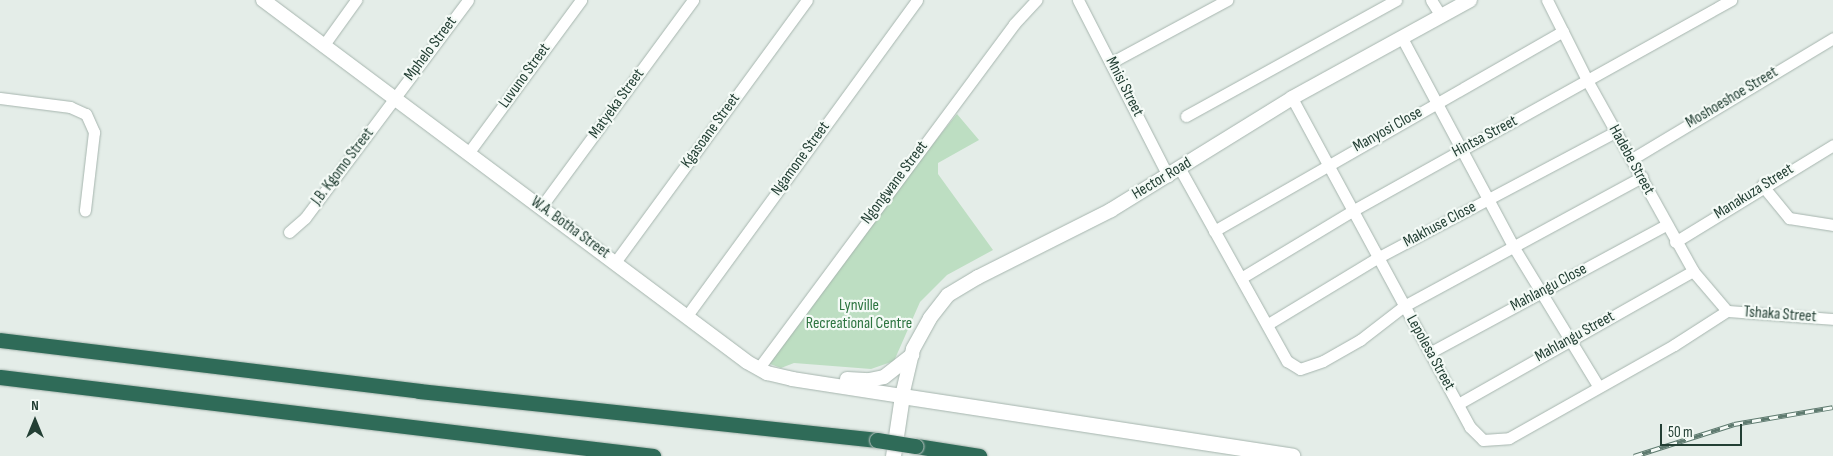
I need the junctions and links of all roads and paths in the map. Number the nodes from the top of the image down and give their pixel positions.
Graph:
1 (263, 0) edge
2 (356, 0) edge
3 (468, 0) edge
4 (581, 0) edge
5 (693, 0) edge
6 (807, 0) edge
7 (917, 0) edge
8 (1036, 0) edge
9 (1078, 0) edge
10 (1227, 0) edge
11 (1396, 0) edge
12 (1432, 0) edge
13 (1470, 0) edge
14 (1547, 0) edge
15 (1731, 0) edge
16 (1441, 16) junction
17 (1563, 31) junction
18 (1402, 38) junction
19 (1833, 38) edge
20 (322, 46) junction
21 (1112, 62) junction
22 (1588, 82) junction
23 (0, 98) edge
24 (1292, 98) junction
25 (394, 99) junction
26 (1436, 103) junction
27 (1186, 116) dead end
28 (1615, 132) junction
29 (1833, 145) edge
30 (1460, 150) junction
31 (468, 152) junction
32 (1632, 159) junction
33 (1326, 164) junction
34 (1174, 172) junction
35 (1642, 177) junction
36 (1762, 186) junction
37 (1489, 199) junction
38 (541, 207) junction
39 (85, 210) dead end
40 (1352, 211) junction
41 (1833, 224) edge
42 (1666, 225) junction
43 (1214, 230) junction
44 (289, 232) dead end
45 (1675, 242) junction
46 (1513, 246) junction
47 (1377, 258) junction
48 (616, 261) junction
49 (1693, 272) junction
50 (1241, 278) junction
51 (1542, 292) junction
52 (1404, 306) junction
53 (1727, 311) junction
54 (686, 318) junction
55 (1833, 319) edge
56 (1268, 324) junction
57 (1570, 339) junction
58 (0, 340) edge
59 (1432, 352) junction
60 (912, 355) junction
61 (758, 369) junction
62 (0, 377) edge
63 (792, 379) junction
64 (1598, 386) junction
65 (902, 396) junction
66 (1458, 404) junction
67 (653, 456) edge
68 (893, 456) edge
69 (979, 456) edge
70 (1292, 456) edge

1 - 20 street, W.A. Botha Street
2 - 20 street
3 - 25 street, Mphelo Street
4 - 31 street, Luvuno Street
5 - 38 street, Matyeka Street
6 - 48 street, Kgasoane Street
7 - 54 street, Ngamone Street
8 - 61 street, Ngongwane Street
9 - 21 street, Mnisi Street
10 - 21 street
11 - 27 street
12 - 16 street
13 - 16 street, Hector Road
14 - 17 street, Hadebe Street
15 - 22 street, Hintsa Street
16 - 18 street, Hector Road
17 - 22 street, Hadebe Street
17 - 26 street, Manyosi Close
18 - 24 street, Hector Road
18 - 26 street
19 - 32 street, Moshoeshoe Street
20 - 25 street, W.A. Botha Street
21 - 34 street, Mnisi Street
22 - 28 street, Hadebe Street
22 - 30 street, Hintsa Street
23 - 39 street
24 - 33 street
24 - 34 street, Hector Road
25 - 31 street, W.A. Botha Street
25 - 44 street, J.B. Kgomo Street
26 - 30 street
26 - 33 street, Manyosi Close
28 - 32 street, Hadebe Street
28 - 37 street, Makhuse Close
29 - 36 street, Manakuza Street
30 - 37 street
30 - 40 street, Hintsa Street
31 - 38 street, W.A. Botha Street
32 - 35 street, Hadebe Street
33 - 40 street
33 - 43 street, Manyosi Close
34 - 43 street, Lepolesa Street
34 - 60 street, Hector Road
35 - 42 street, Hadebe Street
35 - 46 street
36 - 41 street
36 - 45 street, Manakuza Street
37 - 46 street
37 - 47 street, Makhuse Close
38 - 48 street, W.A. Botha Street
40 - 47 street
40 - 50 street, Hintsa Street
42 - 45 street, Hadebe Street
42 - 51 street, Mahlangu Close
43 - 50 street, Lepolesa Street
45 - 49 street, Hadebe Street
46 - 51 street
46 - 52 street
47 - 52 street
47 - 56 street, Makhuse Close
48 - 54 street, W.A. Botha Street
49 - 53 street, Hadebe Street
49 - 57 street, Mahlangu Street
50 - 56 street, Lepolesa Street
51 - 57 street
51 - 59 street, Mahlangu Close
52 - 56 street, Lepolesa Street
52 - 59 street, Lepolesa Street
53 - 55 street, Tshaka Street
53 - 64 street, Lepolesa Street
54 - 61 street, W.A. Botha Street
57 - 64 street
57 - 66 street, Mahlangu Street
58 - 69 highway, bridge
59 - 66 street, Lepolesa Street
60 - 63 street
60 - 65 street, Hector Road
61 - 63 street, W.A. Botha Street
62 - 67 highway
63 - 65 street, W.A. Botha Street
64 - 66 street, Lepolesa Street
65 - 68 main road
65 - 70 main road

